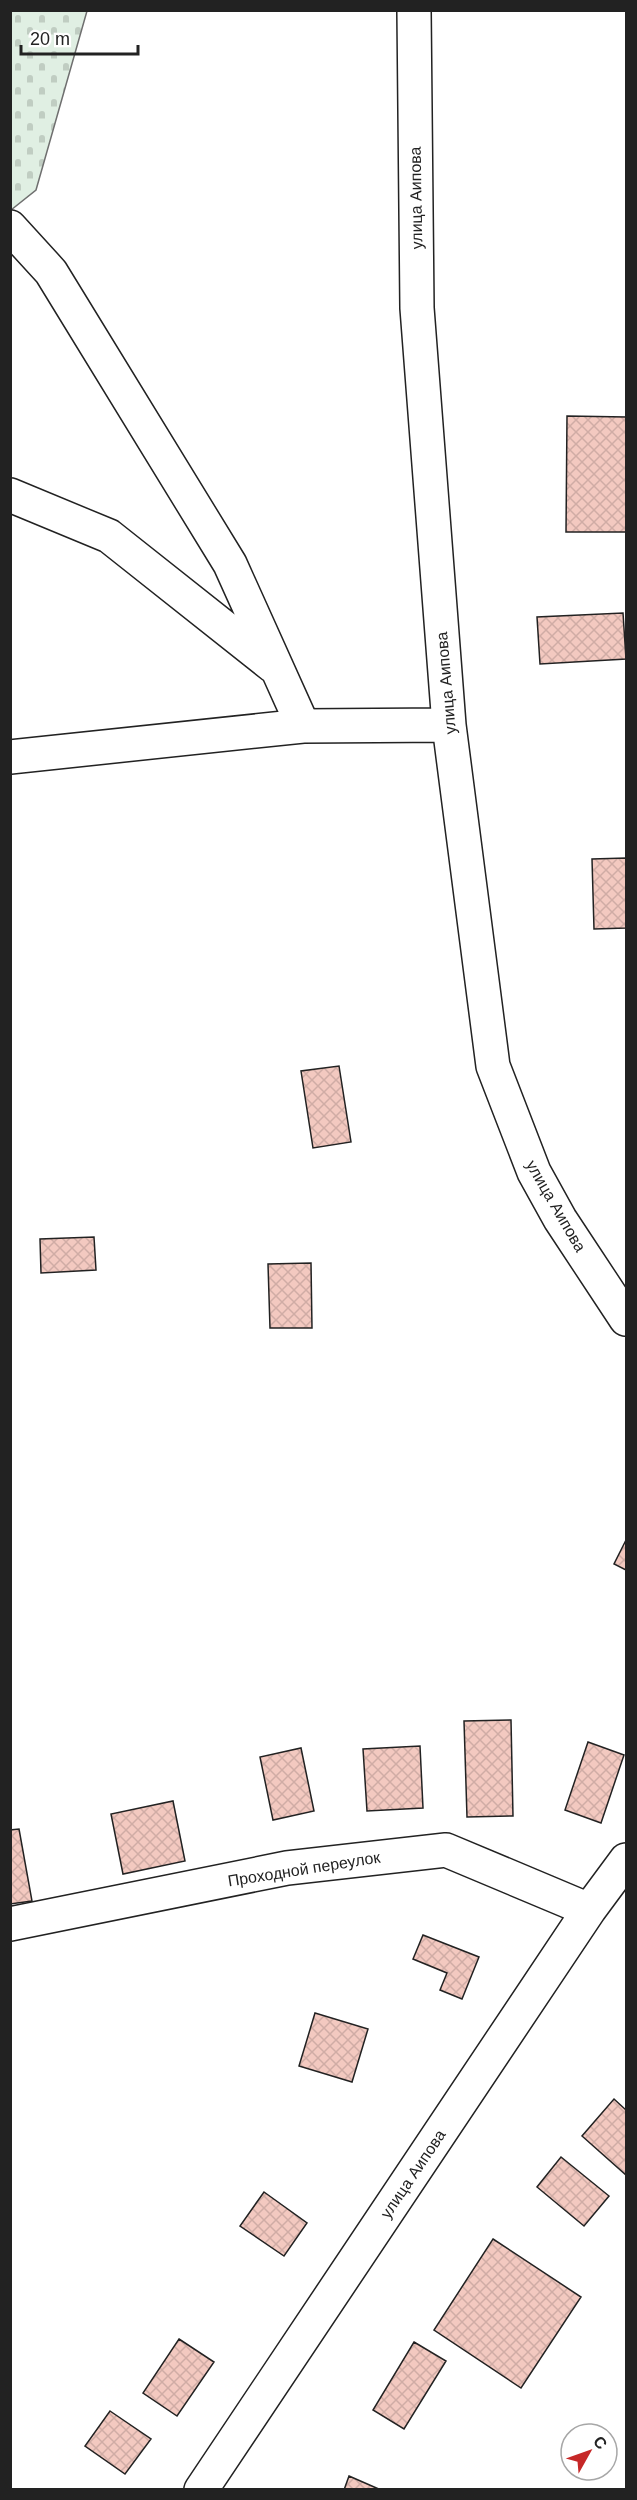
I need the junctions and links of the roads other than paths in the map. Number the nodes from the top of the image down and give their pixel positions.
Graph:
1 (414, 10) edge
2 (10, 227) edge
3 (10, 495) edge
4 (279, 671) junction
5 (449, 725) junction
6 (303, 726) junction
7 (10, 758) edge
8 (627, 1319) edge
9 (627, 1860) edge
10 (589, 1910) junction
11 (10, 1924) edge
12 (201, 2490) edge

1 - 5 street, улица Аипова
2 - 4 street
3 - 4 street
4 - 6 street
5 - 6 street
5 - 8 street, улица Аипова
6 - 7 street
9 - 10 street, улица Аипова
10 - 11 street, Проходной переулок
10 - 12 street, улица Аипова

